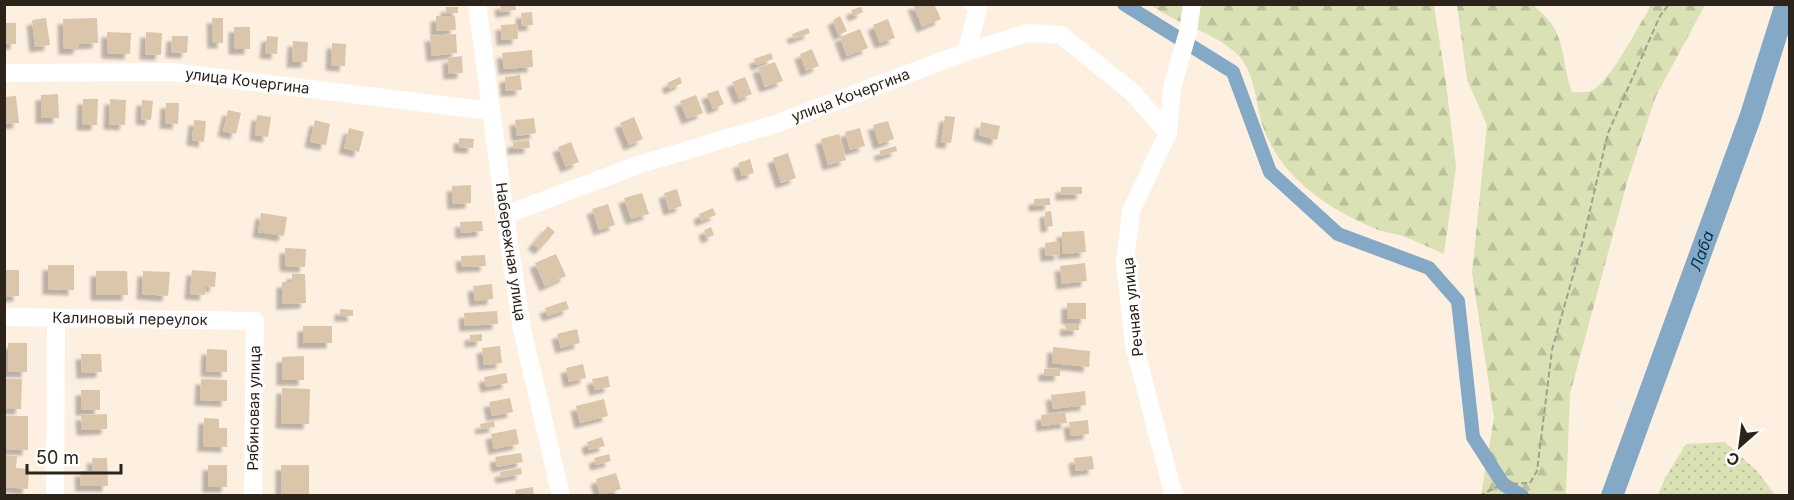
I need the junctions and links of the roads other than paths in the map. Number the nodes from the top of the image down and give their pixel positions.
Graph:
1 (477, 4) edge
2 (974, 4) edge
3 (1192, 4) edge
4 (966, 52) junction
5 (4, 73) edge
6 (491, 111) junction
7 (1168, 133) junction
8 (505, 215) junction
9 (4, 317) edge
10 (56, 318) junction
11 (255, 321) joint
12 (55, 495) edge
13 (253, 495) edge
14 (561, 495) edge
15 (1174, 495) edge

1 - 6 street, Набережная улица
2 - 4 street
3 - 7 street, Речная улица
4 - 7 street, улица Кочергина
4 - 8 street, улица Кочергина
5 - 6 street, улица Кочергина
6 - 8 street, Набережная улица
7 - 15 street, Речная улица
8 - 14 street, Набережная улица
9 - 10 street, Калиновый переулок
10 - 11 street, Калиновый переулок
10 - 12 street
11 - 13 street, Рябиновая улица

